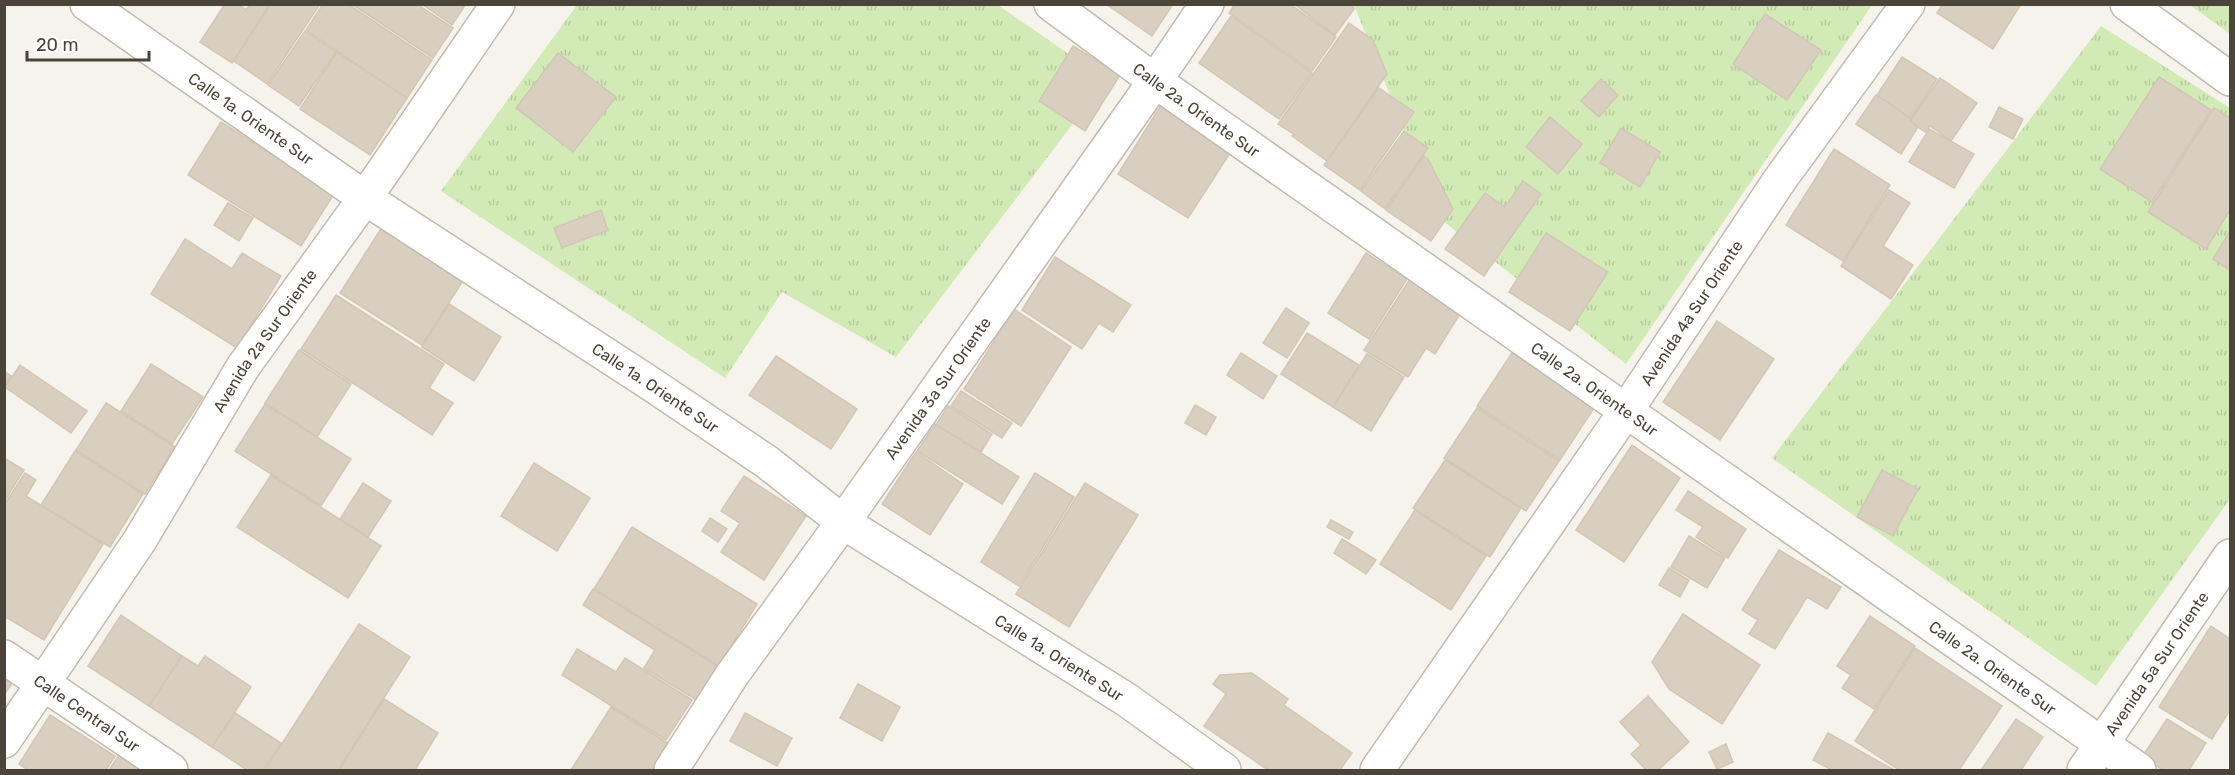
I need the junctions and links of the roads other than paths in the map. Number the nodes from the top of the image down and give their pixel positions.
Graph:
1 (87, 4) edge
2 (498, 4) edge
3 (1051, 4) edge
4 (1207, 4) edge
5 (1908, 4) edge
6 (2127, 4) edge
7 (2230, 79) edge
8 (1155, 81) junction
9 (365, 198) junction
10 (1626, 411) junction
11 (843, 522) junction
12 (2230, 556) edge
13 (4, 657) edge
14 (43, 684) junction
15 (4, 741) edge
16 (2093, 758) edge
17 (171, 771) edge
18 (671, 771) edge
19 (1224, 771) edge
20 (1377, 771) edge
21 (2139, 771) edge

1 - 9 street, Calle 1a. Oriente Sur
2 - 9 street, Avenida 2a Sur Oriente
3 - 8 street, Calle 2a. Oriente Sur
4 - 8 street, Avenida 3a Sur Oriente
5 - 10 street, Avenida 4a Sur Oriente
6 - 7 street
8 - 10 street, Calle 2a. Oriente Sur
8 - 11 street, Avenida 3a Sur Oriente
9 - 11 street, Calle 1a. Oriente Sur
9 - 14 street, Avenida 2a Sur Oriente
10 - 16 street, Calle 2a. Oriente Sur
10 - 20 street, Avenida 4a Sur Oriente
11 - 18 street, Avenida 3a Sur Oriente
11 - 19 street, Calle 1a. Oriente Sur
12 - 16 street, Avenida 5a Sur Oriente
13 - 14 street, Calle Central Sur
14 - 15 street, Avenida 2a Sur Oriente
14 - 17 street, Calle Central Sur
16 - 21 street, Calle 2a. Oriente Sur

